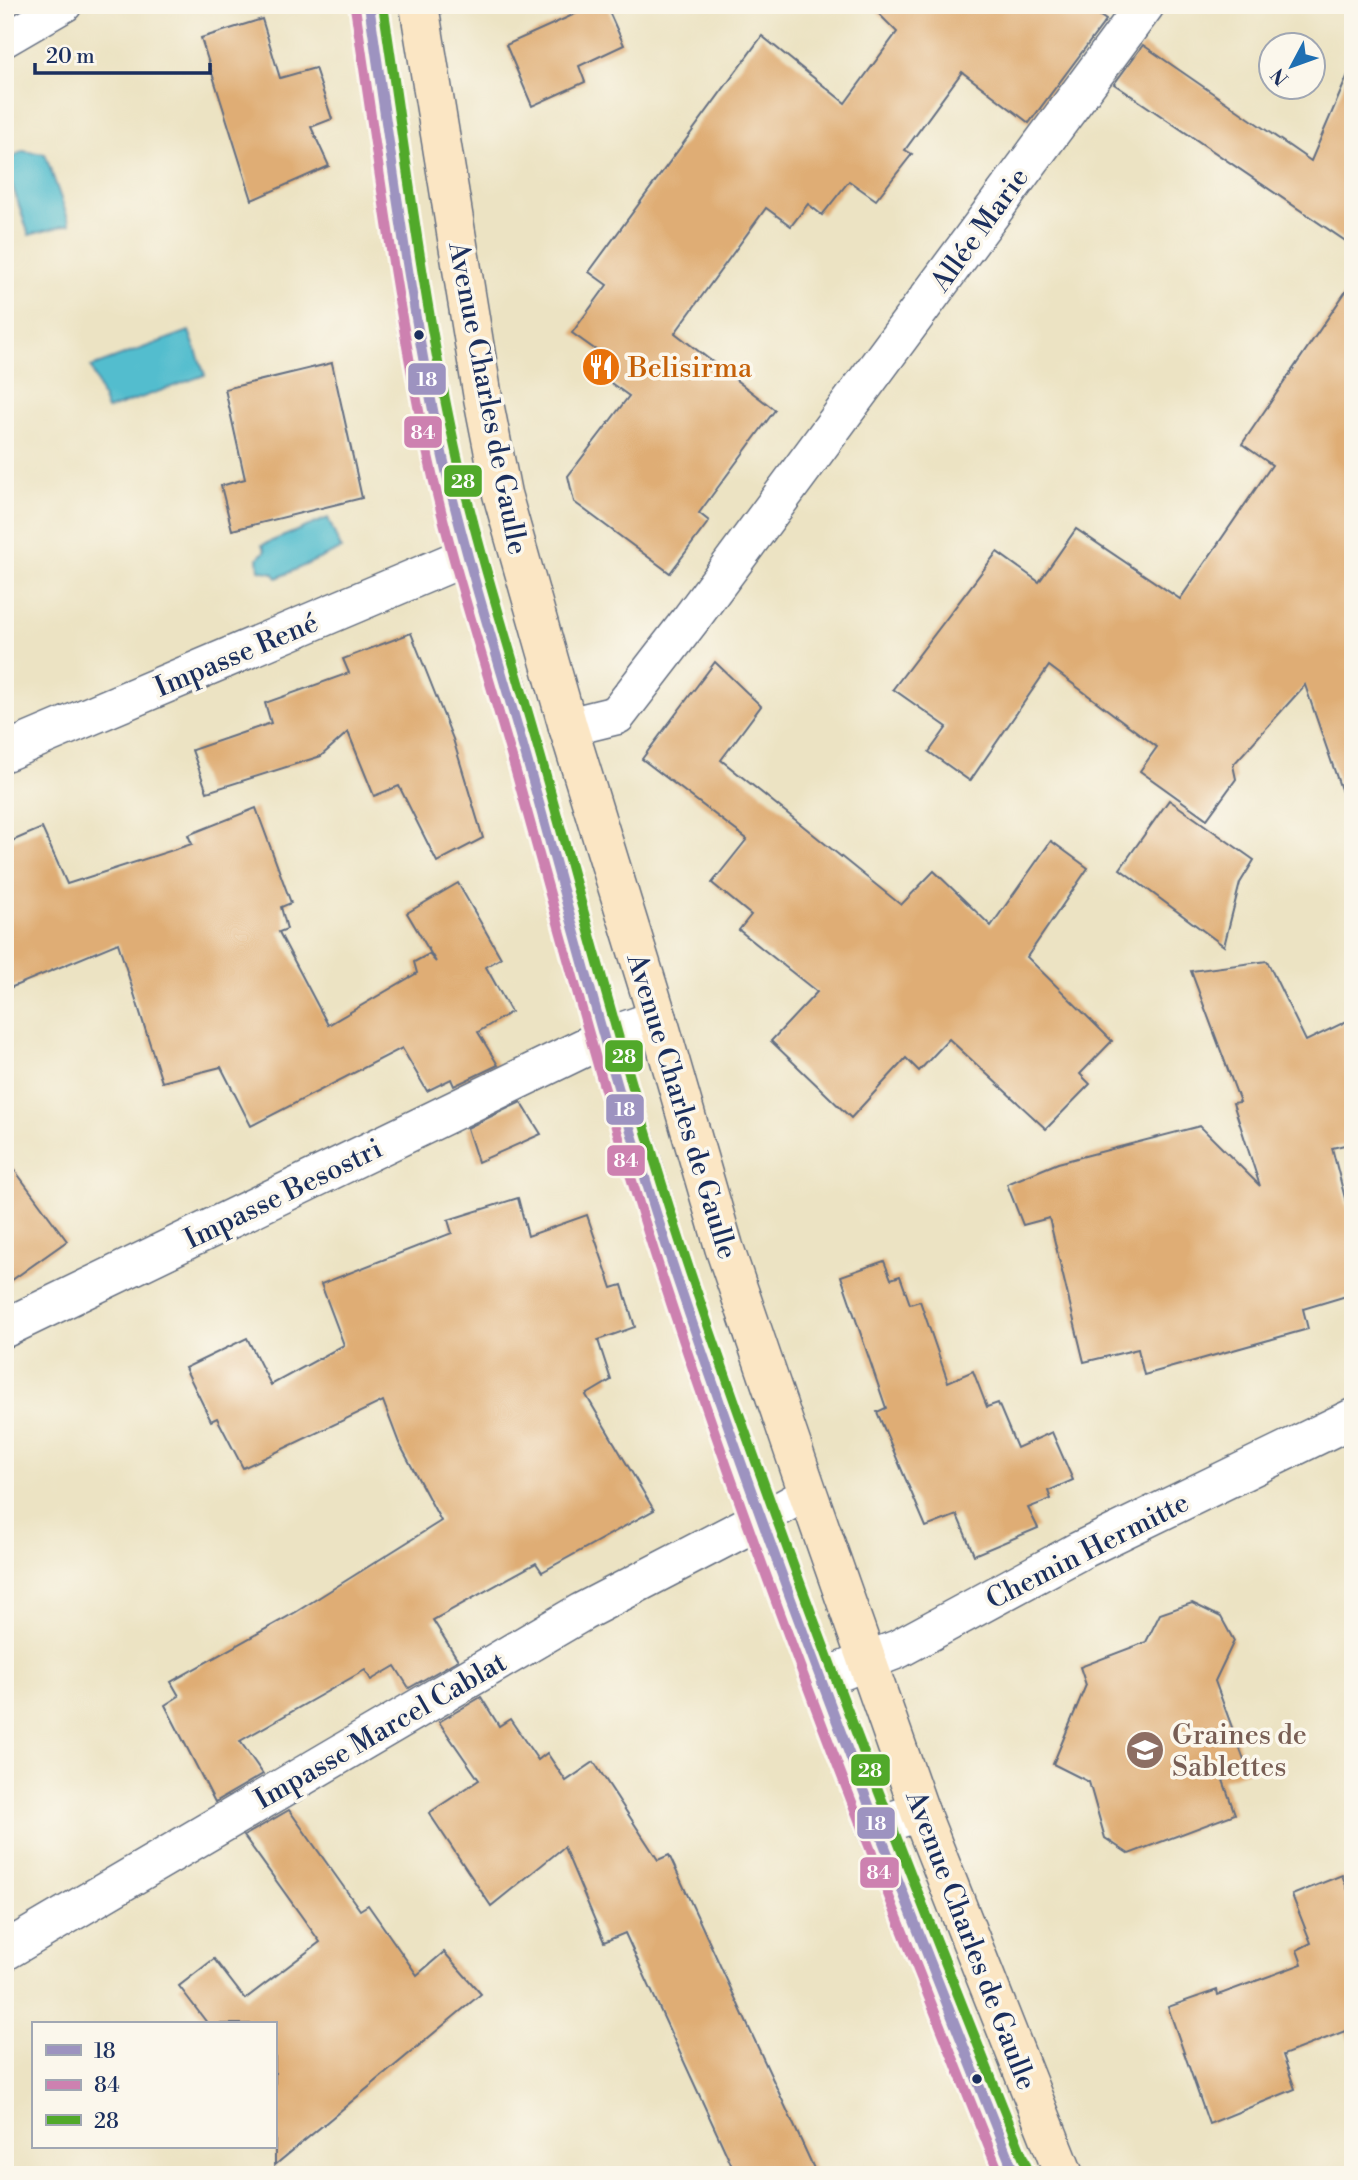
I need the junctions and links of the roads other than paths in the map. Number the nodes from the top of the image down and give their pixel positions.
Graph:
1 (65, 5) edge
2 (369, 5) edge
3 (419, 5) edge
4 (1145, 5) edge
5 (5, 40) edge
6 (467, 556) junction
7 (568, 727) junction
8 (5, 752) edge
9 (658, 1019) junction
10 (604, 1038) junction
11 (5, 1328) edge
12 (1353, 1418) edge
13 (808, 1493) junction
14 (761, 1519) junction
15 (866, 1660) junction
16 (821, 1679) junction
17 (920, 1812) junction
18 (875, 1826) junction
19 (5, 1951) edge
20 (1015, 2175) edge
21 (1064, 2175) edge

1 - 5 lane
2 - 6 main road, Avenue Charles de Gaulle
3 - 7 main road, Avenue Charles de Gaulle
4 - 7 street, Allée Marie
6 - 8 street, Impasse René
6 - 10 main road, Avenue Charles de Gaulle
7 - 9 main road, Avenue Charles de Gaulle
9 - 10 street, Impasse Besostri
9 - 13 main road, Avenue Charles de Gaulle
10 - 11 street, Impasse Besostri
10 - 14 main road, Avenue Charles de Gaulle
12 - 15 street, Chemin Hermitte
13 - 14 lane
13 - 15 main road, Avenue Charles de Gaulle
14 - 16 main road, Avenue Charles de Gaulle
14 - 19 street, Impasse Marcel Cablat
15 - 16 street, Chemin Hermitte
15 - 17 main road, Avenue Charles de Gaulle
16 - 18 main road, Avenue Charles de Gaulle
17 - 18 street
17 - 21 main road, Avenue Charles de Gaulle
18 - 20 main road, Avenue Charles de Gaulle

